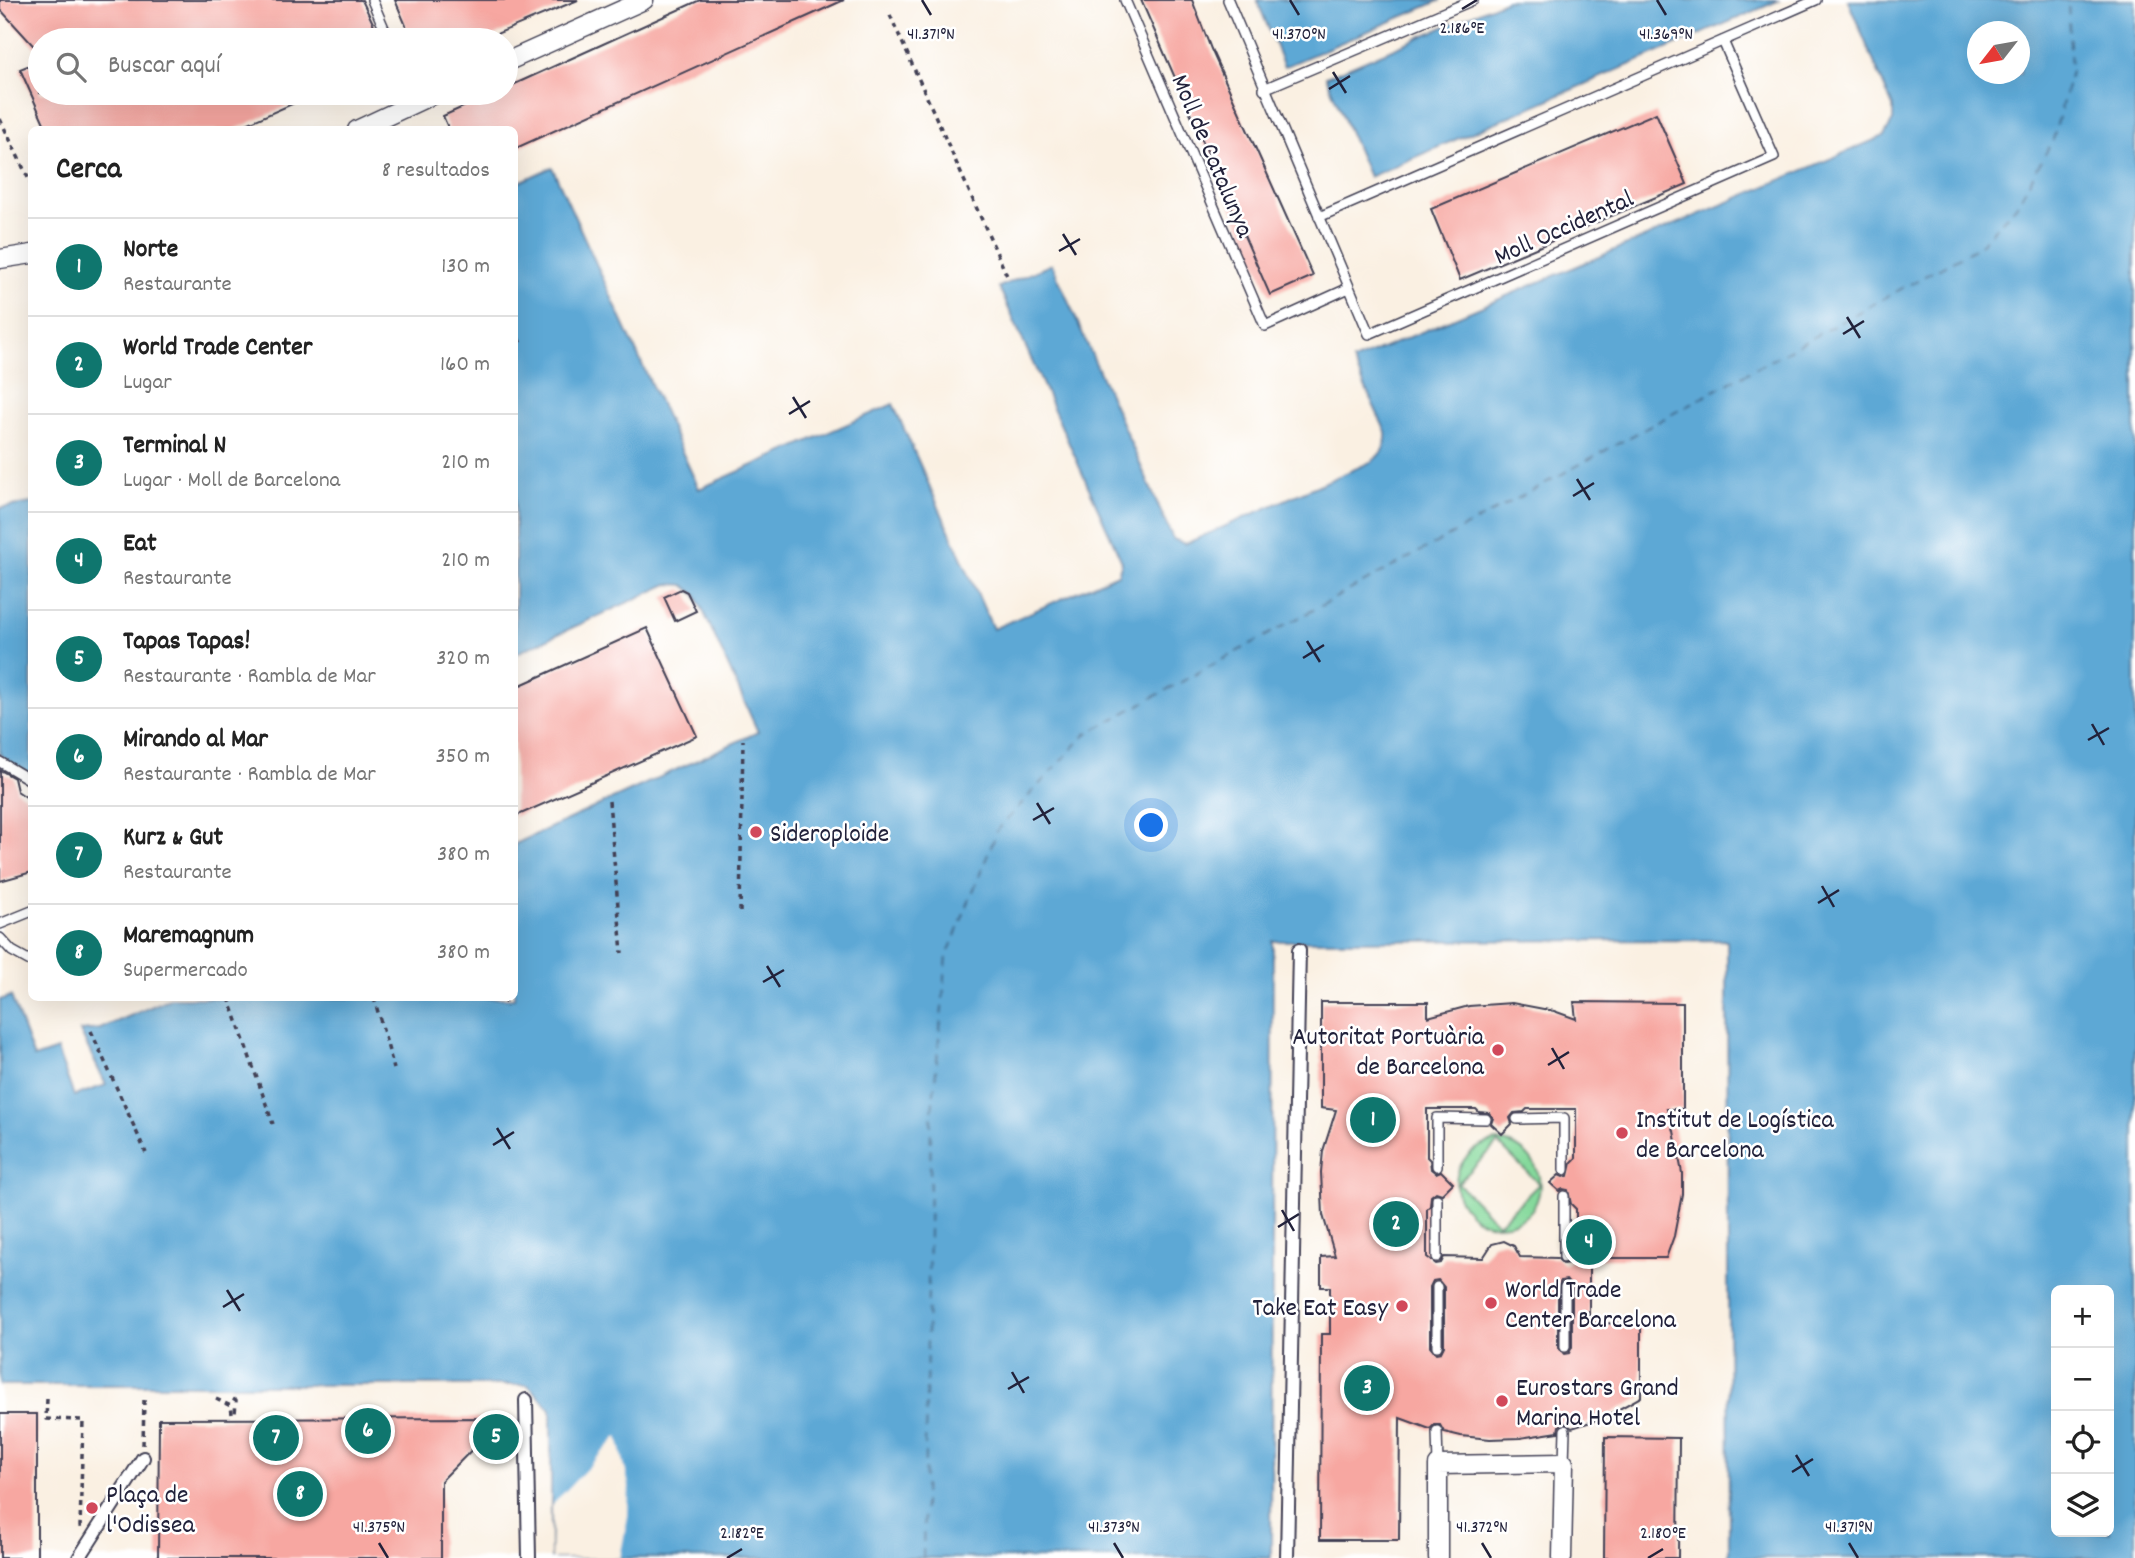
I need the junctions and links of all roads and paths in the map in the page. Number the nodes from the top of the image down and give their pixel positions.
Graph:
1 (372, 0) edge
2 (644, 0) edge
3 (1125, 0) edge
4 (1228, 0) edge
5 (1473, 0) edge
6 (1816, 0) edge
7 (890, 15) dead end
8 (384, 28) edge
9 (1723, 41) junction
10 (518, 57) edge
11 (1264, 89) junction
12 (400, 105) edge
13 (0, 119) edge
14 (364, 126) edge
15 (28, 178) edge
16 (1319, 217) junction
17 (28, 255) edge
18 (0, 259) edge
19 (1008, 278) dead end
20 (1349, 288) junction
21 (743, 740) dead end
22 (0, 762) edge
23 (28, 779) edge
24 (610, 801) dead end
25 (740, 912) dead end
26 (28, 913) edge
27 (0, 924) edge
28 (0, 938) edge
29 (1299, 950) dead end
30 (622, 953) dead end
31 (28, 960) edge
32 (230, 1001) edge
33 (375, 1001) edge
34 (505, 1001) edge
35 (506, 1008) dead end
36 (91, 1031) dead end
37 (394, 1069) dead end
38 (1486, 1119) dead end
39 (1517, 1119) dead end
40 (273, 1124) dead end
41 (146, 1153) dead end
42 (1437, 1166) dead end
43 (1564, 1170) dead end
44 (1564, 1196) dead end
45 (1437, 1199) dead end
46 (1437, 1256) dead end
47 (1564, 1257) dead end
48 (1437, 1287) dead end
49 (1564, 1287) dead end
50 (1437, 1346) dead end
51 (1565, 1347) dead end
52 (47, 1399) dead end
53 (144, 1399) dead end
54 (216, 1399) dead end
55 (233, 1399) dead end
56 (526, 1400) dead end
57 (1565, 1430) dead end
58 (1437, 1431) dead end
59 (143, 1458) joint
60 (1564, 1463) junction
61 (1438, 1465) junction
62 (80, 1530) dead end
63 (79, 1558) edge
64 (530, 1558) edge
65 (1287, 1558) edge
66 (1438, 1558) edge
67 (1562, 1558) edge

1 - 8 lane
2 - 10 street
3 - 20 lane, Moll de Catalunya
4 - 11 lane
5 - 11 lane
6 - 9 lane
7 - 19 path
9 - 16 lane
9 - 20 lane, Moll Occidental
11 - 16 lane
12 - 14 street
13 - 15 path
16 - 20 lane
17 - 18 street
21 - 25 path
22 - 23 lane
24 - 30 path
26 - 27 lane
28 - 31 lane
29 - 65 street
32 - 40 path
33 - 37 path
34 - 35 path
36 - 41 path
38 - 42 lane
39 - 43 lane
44 - 47 lane
45 - 46 lane
48 - 50 lane
49 - 51 lane
52 - 62 path
53 - 59 path
54 - 55 path
56 - 64 street
57 - 60 lane
58 - 61 lane
59 - 63 street
60 - 61 street
60 - 67 street
61 - 66 street

